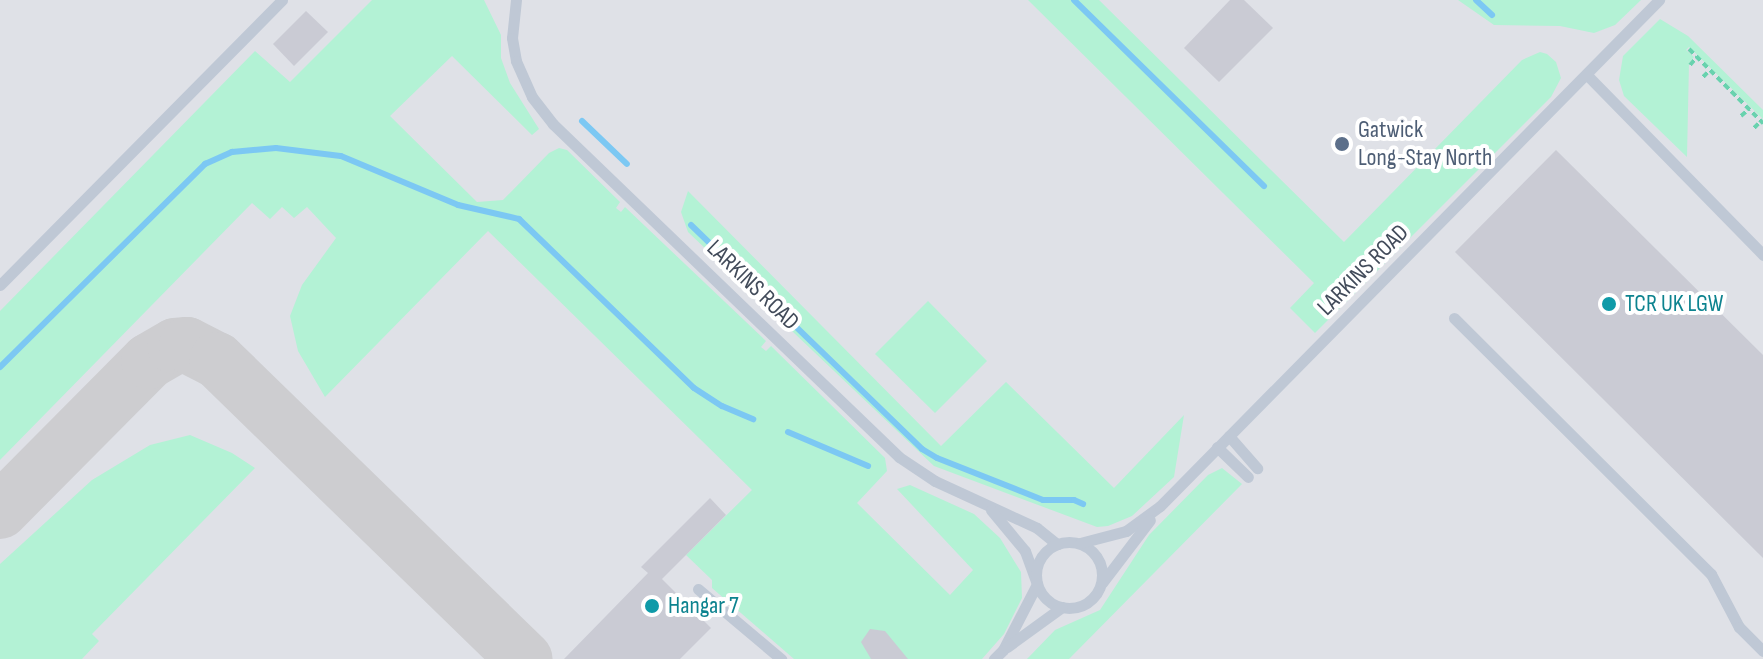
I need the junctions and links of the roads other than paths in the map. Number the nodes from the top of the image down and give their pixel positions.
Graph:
1 (282, 0) edge
2 (516, 0) edge
3 (1659, 0) edge
4 (1587, 75) junction
5 (1763, 255) edge
6 (0, 285) edge
7 (1454, 318) dead end
8 (1229, 436) junction
9 (1217, 447) junction
10 (1257, 468) dead end
11 (1248, 477) dead end
12 (986, 506) junction
13 (1160, 506) junction
14 (1080, 543) junction
15 (1057, 544) junction
16 (1037, 584) junction
17 (1101, 584) junction
18 (698, 589) dead end
19 (1062, 607) junction
20 (1763, 651) edge
21 (999, 654) edge
22 (781, 659) edge

1 - 6 lane
2 - 12 lane, LARKINS ROAD
3 - 4 lane, LARKINS ROAD
4 - 5 lane
4 - 8 lane, LARKINS ROAD
7 - 20 lane
8 - 9 lane, LARKINS ROAD
8 - 10 lane
9 - 11 lane
9 - 13 lane, LARKINS ROAD
12 - 15 lane, LARKINS ROAD
12 - 16 lane
13 - 14 lane, LARKINS ROAD
13 - 17 lane
14 - 15 lane
14 - 17 lane
15 - 16 lane
16 - 19 lane
16 - 21 lane
17 - 19 lane
18 - 22 lane
19 - 21 lane

